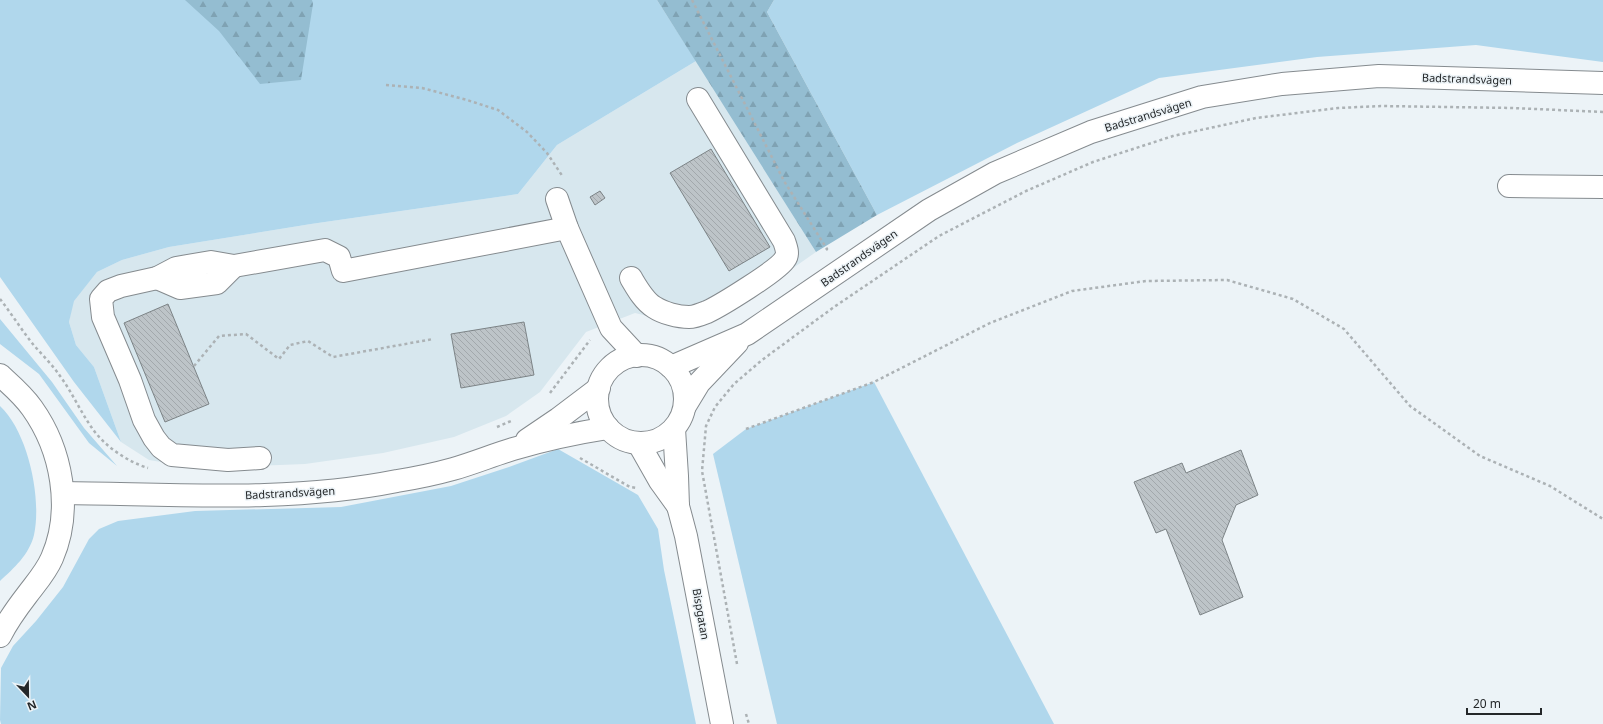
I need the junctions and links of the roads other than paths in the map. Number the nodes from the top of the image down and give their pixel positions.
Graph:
1 (1603, 83) edge
2 (698, 99) dead end
3 (1508, 186) dead end
4 (1603, 187) edge
5 (561, 189) road end
6 (567, 228) junction
7 (631, 278) dead end
8 (611, 328) junction
9 (747, 334) junction
10 (637, 356) junction
11 (671, 367) junction
12 (611, 368) junction
13 (0, 375) edge
14 (599, 388) junction
15 (685, 406) junction
16 (562, 427) junction
17 (608, 428) junction
18 (674, 429) junction
19 (639, 444) junction
20 (260, 458) dead end
21 (669, 478) junction
22 (63, 493) junction
23 (26, 596) junction
24 (0, 608) edge
25 (0, 636) edge
26 (722, 724) edge

1 - 9 street, Badstrandsvägen
2 - 7 street
3 - 4 street
5 - 6 street
6 - 8 street
6 - 20 street
8 - 10 street
8 - 12 street
9 - 11 street, Badstrandsvägen
9 - 15 street, Badstrandsvägen
10 - 11 street, Badstrandsvägen
10 - 12 street, Badstrandsvägen
11 - 15 street, Badstrandsvägen
12 - 14 street, Badstrandsvägen
13 - 22 street
14 - 16 street, Badstrandsvägen
14 - 17 street, Badstrandsvägen
15 - 18 street, Badstrandsvägen
16 - 17 street, Badstrandsvägen
16 - 22 street, Badstrandsvägen
17 - 19 street, Badstrandsvägen
18 - 19 street, Badstrandsvägen
18 - 21 street, Bispgatan
19 - 21 street, Bispgatan
21 - 26 street, Bispgatan
22 - 23 street
23 - 24 street
23 - 25 street

